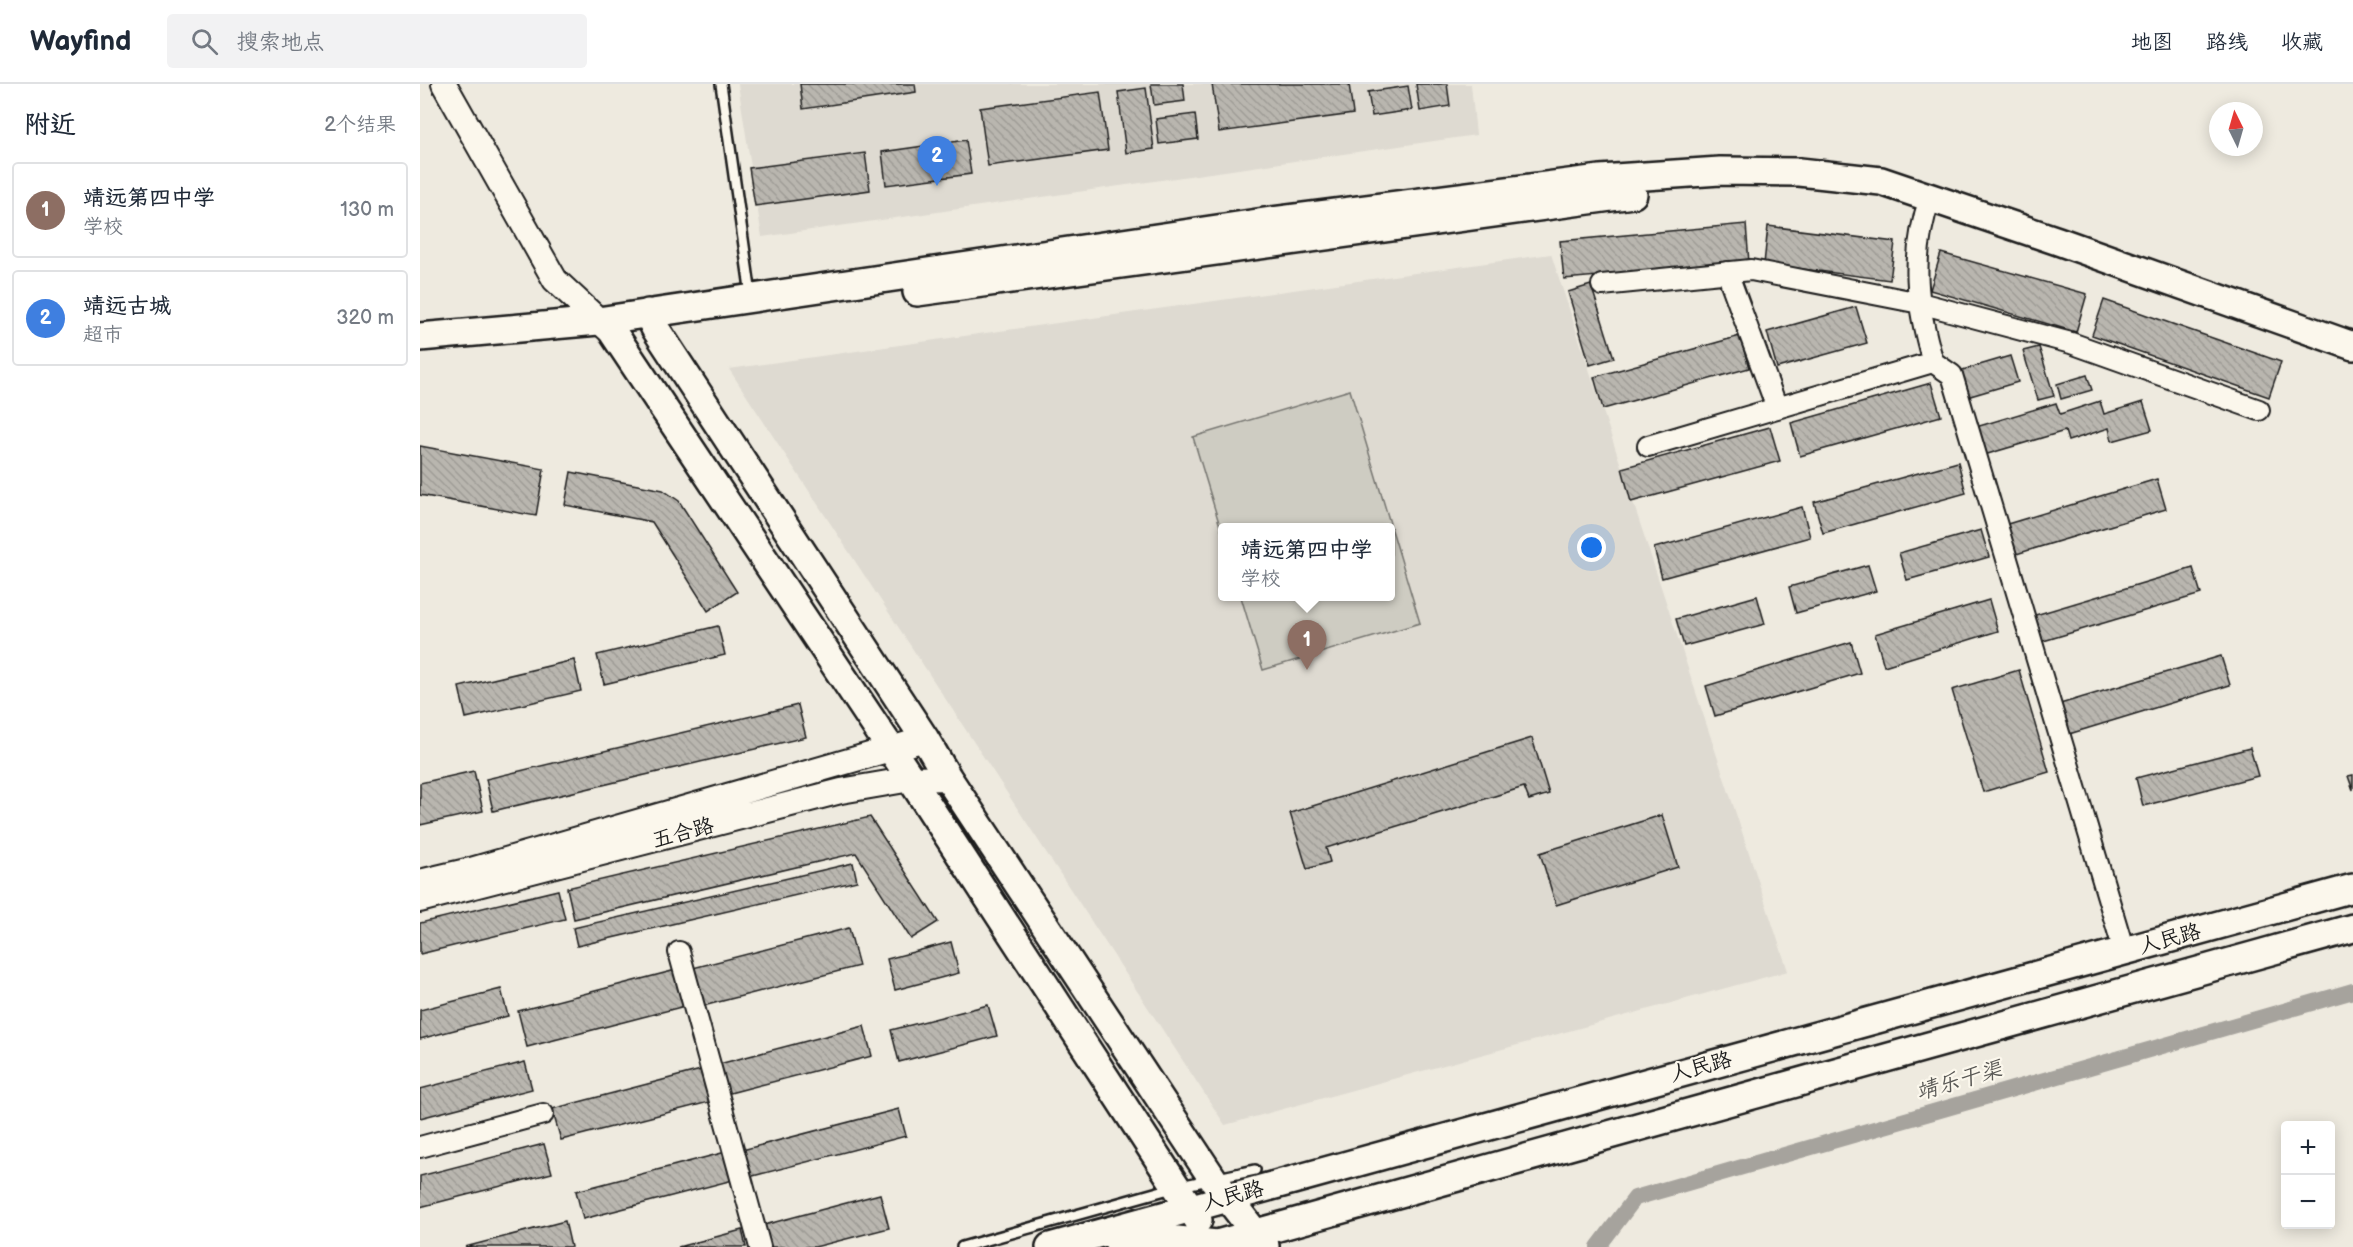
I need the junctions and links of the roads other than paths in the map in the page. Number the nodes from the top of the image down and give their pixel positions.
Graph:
1 (721, 84) edge
2 (446, 88) edge
3 (1928, 206) junction
4 (1727, 272) junction
5 (1602, 285) dead end
6 (751, 298) junction
7 (1920, 303) junction
8 (651, 320) junction
9 (606, 328) junction
10 (420, 337) edge
11 (2353, 346) edge
12 (420, 354) edge
13 (1934, 362) junction
14 (2353, 364) edge
15 (1777, 408) junction
16 (2259, 410) dead end
17 (1648, 446) dead end
18 (925, 739) junction
19 (890, 749) junction
20 (948, 778) junction
21 (911, 779) junction
22 (420, 882) edge
23 (2353, 888) edge
24 (420, 900) edge
25 (2353, 928) edge
26 (2124, 951) junction
27 (679, 952) dead end
28 (543, 1114) dead end
29 (420, 1147) edge
30 (1255, 1170) dead end
31 (1219, 1188) junction
32 (1182, 1197) junction
33 (1260, 1240) edge
34 (1218, 1246) edge
35 (760, 1247) edge
36 (962, 1247) edge
37 (1050, 1247) edge
38 (1097, 1247) edge

1 - 6 lane
2 - 9 street
3 - 6 main road
3 - 7 street
3 - 8 main road
3 - 11 main road
3 - 14 main road
4 - 5 street
4 - 7 street
4 - 15 street
6 - 8 main road
7 - 13 street
7 - 16 street
8 - 9 main road
8 - 18 main road
9 - 10 main road
9 - 12 main road
9 - 19 main road
13 - 15 street
13 - 26 street
15 - 17 street
18 - 19 street, 五合路
18 - 20 main road
19 - 21 main road
19 - 22 street, 五合路
20 - 21 street, 五合路
20 - 31 main road
21 - 24 street, 五合路
21 - 32 main road
23 - 26 main road, 人民路
25 - 33 main road, 人民路
26 - 31 main road, 人民路
27 - 35 street
28 - 29 street
30 - 31 lane
31 - 32 main road, 人民路
31 - 33 main road
32 - 34 main road
32 - 36 lane
32 - 37 main road, 人民路
33 - 34 main road, 人民路
34 - 38 main road, 人民路

